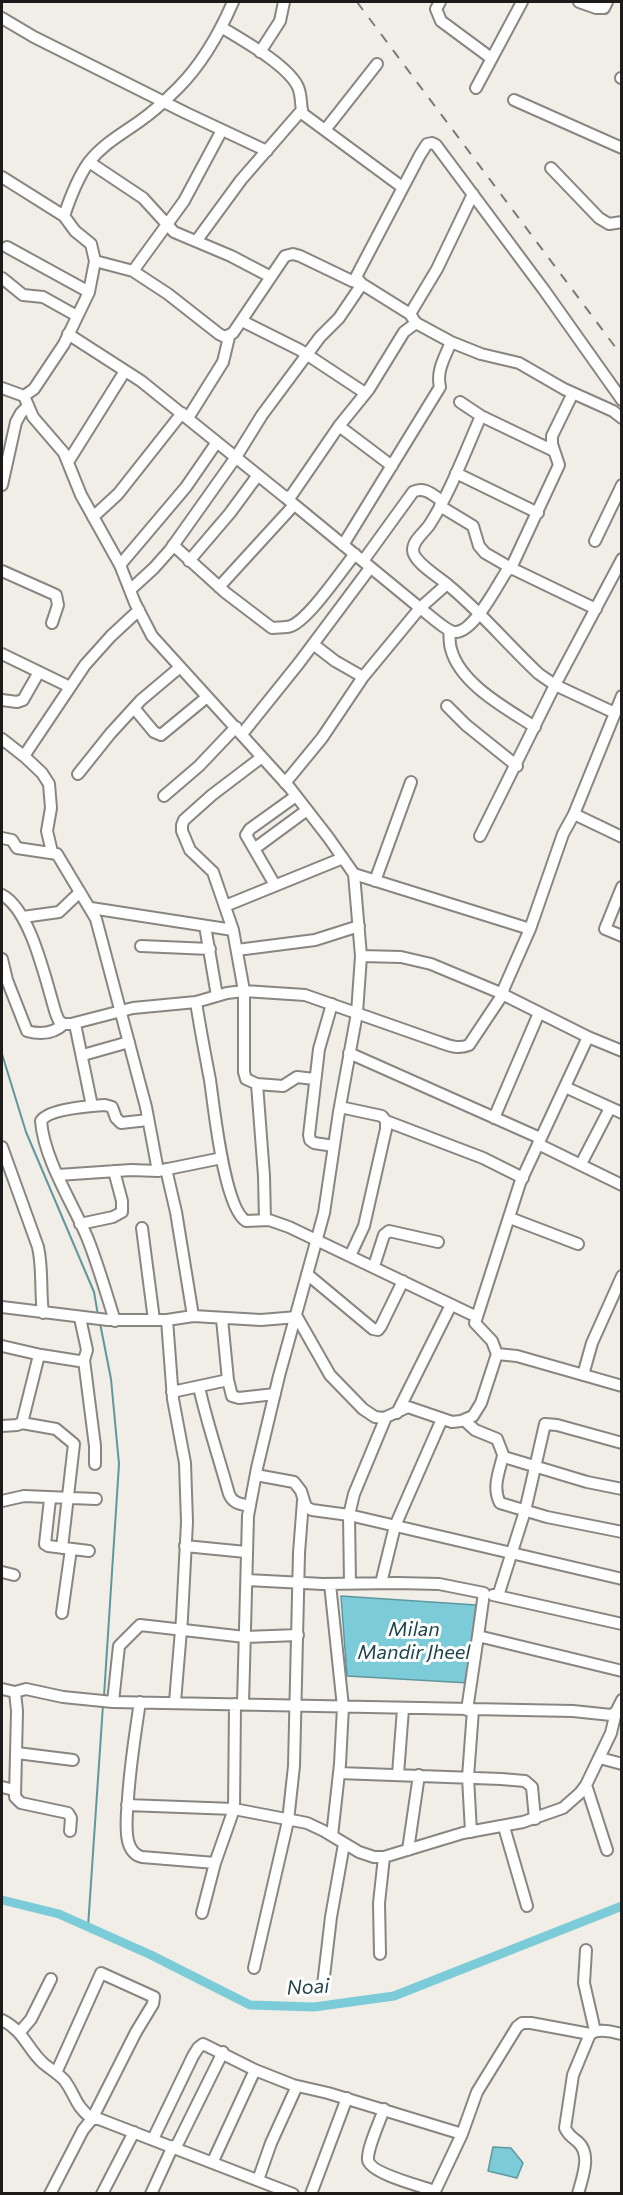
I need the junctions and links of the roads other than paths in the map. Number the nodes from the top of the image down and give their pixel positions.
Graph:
1 (233, 2) edge
2 (284, 2) edge
3 (440, 2) edge
4 (522, 2) edge
5 (579, 2) edge
6 (607, 2) edge
7 (2, 18) edge
8 (222, 27) junction
9 (260, 52) junction
10 (491, 58) junction
11 (377, 64) dead end
12 (476, 88) dead end
13 (164, 100) junction
14 (514, 100) dead end
15 (301, 111) junction
16 (222, 130) junction
17 (325, 130) junction
18 (621, 148) edge
19 (267, 151) junction
20 (89, 162) junction
21 (551, 168) dead end
22 (2, 179) edge
23 (402, 187) junction
24 (473, 194) junction
25 (64, 216) junction
26 (621, 222) edge
27 (167, 224) junction
28 (197, 240) junction
29 (7, 247) dead end
30 (95, 261) junction
31 (133, 271) junction
32 (271, 277) junction
33 (2, 278) edge
34 (362, 284) junction
35 (89, 292) junction
36 (77, 316) junction
37 (413, 319) junction
38 (242, 321) junction
39 (68, 334) junction
40 (229, 337) junction
41 (451, 342) junction
42 (306, 354) junction
43 (125, 371) junction
44 (2, 387) edge
45 (365, 393) junction
46 (573, 393) junction
47 (621, 400) edge
48 (26, 401) junction
49 (460, 402) dead end
50 (185, 416) junction
51 (481, 416) junction
52 (621, 418) edge
53 (339, 426) junction
54 (217, 442) junction
55 (554, 451) junction
56 (236, 457) junction
57 (68, 462) junction
58 (392, 466) junction
59 (456, 473) junction
60 (258, 475) junction
61 (2, 485) edge
62 (621, 485) edge
63 (285, 497) junction
64 (441, 503) junction
65 (294, 505) junction
66 (538, 513) junction
67 (93, 517) junction
68 (594, 541) dead end
69 (173, 545) junction
70 (344, 545) junction
71 (621, 559) edge
72 (189, 561) junction
73 (363, 561) junction
74 (120, 565) junction
75 (511, 568) junction
76 (2, 571) edge
77 (447, 584) junction
78 (219, 587) junction
79 (130, 590) junction
80 (420, 608) junction
81 (596, 609) junction
82 (139, 610) junction
83 (480, 614) junction
84 (52, 622) dead end
85 (449, 630) junction
86 (313, 644) junction
87 (2, 654) edge
88 (179, 668) junction
89 (39, 672) junction
90 (363, 677) junction
91 (555, 685) junction
92 (70, 687) junction
93 (621, 696) edge
94 (207, 697) junction
95 (2, 700) edge
96 (447, 706) dead end
97 (134, 708) junction
98 (615, 713) junction
99 (535, 727) junction
100 (239, 731) junction
101 (2, 739) edge
102 (26, 757) junction
103 (262, 757) junction
104 (517, 766) junction
105 (78, 774) dead end
106 (411, 782) dead end
107 (285, 783) junction
108 (164, 796) dead end
109 (296, 796) junction
110 (307, 810) junction
111 (574, 814) junction
112 (480, 836) dead end
113 (621, 837) edge
114 (2, 838) edge
115 (254, 849) junction
116 (52, 852) junction
117 (343, 858) junction
118 (354, 874) junction
119 (375, 881) junction
120 (275, 885) junction
121 (621, 887) edge
122 (80, 892) junction
123 (2, 894) edge
124 (225, 906) junction
125 (91, 908) junction
126 (23, 917) junction
127 (205, 926) junction
128 (359, 927) junction
129 (530, 929) junction
130 (233, 930) junction
131 (621, 936) edge
132 (141, 946) dead end
133 (210, 950) junction
134 (237, 950) junction
135 (361, 956) junction
136 (2, 959) edge
137 (244, 991) junction
138 (503, 994) junction
139 (217, 996) junction
140 (196, 1002) junction
141 (332, 1004) junction
142 (121, 1011) junction
143 (357, 1013) junction
144 (538, 1013) junction
145 (70, 1024) junction
146 (588, 1037) junction
147 (129, 1041) junction
148 (621, 1051) edge
149 (349, 1053) junction
150 (83, 1055) junction
151 (314, 1079) junction
152 (257, 1084) junction
153 (565, 1087) junction
154 (92, 1106) junction
155 (340, 1107) junction
156 (610, 1108) junction
157 (621, 1113) edge
158 (494, 1118) junction
159 (148, 1120) junction
160 (386, 1121) junction
161 (539, 1141) junction
162 (334, 1146) junction
163 (2, 1147) edge
164 (222, 1158) junction
165 (581, 1164) junction
166 (162, 1170) junction
167 (114, 1171) junction
168 (58, 1176) junction
169 (523, 1178) junction
170 (621, 1185) edge
171 (510, 1218) junction
172 (265, 1220) junction
173 (80, 1224) junction
174 (142, 1228) dead end
175 (316, 1241) junction
176 (438, 1242) dead end
177 (578, 1244) dead end
178 (350, 1256) junction
179 (374, 1266) junction
180 (307, 1274) junction
181 (621, 1278) edge
182 (404, 1281) junction
183 (451, 1305) junction
184 (2, 1308) edge
185 (43, 1313) junction
186 (193, 1316) junction
187 (297, 1317) junction
188 (477, 1317) junction
189 (84, 1318) junction
190 (222, 1319) junction
191 (154, 1320) junction
192 (167, 1320) junction
193 (111, 1321) junction
194 (2, 1346) edge
195 (497, 1354) junction
196 (41, 1355) junction
197 (84, 1360) junction
198 (583, 1375) junction
199 (228, 1380) junction
200 (621, 1386) edge
201 (199, 1387) junction
202 (172, 1392) junction
203 (275, 1394) junction
204 (397, 1413) junction
205 (386, 1417) junction
206 (442, 1419) junction
207 (464, 1420) junction
208 (22, 1423) junction
209 (2, 1426) edge
210 (621, 1443) edge
211 (502, 1456) junction
212 (95, 1464) dead end
213 (535, 1468) junction
214 (256, 1475) junction
215 (621, 1489) edge
216 (69, 1497) junction
217 (50, 1499) junction
218 (96, 1499) dead end
219 (2, 1501) edge
220 (303, 1501) junction
221 (250, 1506) junction
222 (525, 1511) junction
223 (349, 1515) junction
224 (395, 1526) junction
225 (621, 1532) edge
226 (186, 1546) junction
227 (67, 1548) junction
228 (89, 1551) dead end
229 (246, 1552) junction
230 (512, 1553) junction
231 (2, 1572) edge
232 (14, 1575) dead end
233 (621, 1579) edge
234 (247, 1580) junction
235 (381, 1582) junction
236 (299, 1583) junction
237 (350, 1583) junction
238 (330, 1584) junction
239 (484, 1593) junction
240 (498, 1596) junction
241 (62, 1613) dead end
242 (621, 1624) edge
243 (181, 1630) junction
244 (298, 1635) junction
245 (478, 1636) junction
246 (245, 1637) junction
247 (621, 1671) edge
248 (2, 1689) edge
249 (15, 1692) junction
250 (621, 1700) edge
251 (113, 1702) junction
252 (140, 1702) junction
253 (175, 1702) junction
254 (239, 1704) junction
255 (297, 1706) junction
256 (343, 1707) junction
257 (403, 1709) junction
258 (470, 1710) junction
259 (616, 1712) junction
260 (17, 1753) junction
261 (600, 1758) junction
262 (73, 1760) dead end
263 (621, 1764) edge
264 (339, 1773) junction
265 (398, 1774) junction
266 (419, 1775) junction
267 (468, 1777) junction
268 (586, 1785) junction
269 (2, 1787) edge
270 (14, 1790) junction
271 (128, 1805) junction
272 (234, 1809) junction
273 (535, 1819) junction
274 (288, 1821) junction
275 (504, 1827) junction
276 (70, 1831) dead end
277 (471, 1832) junction
278 (332, 1836) junction
279 (344, 1844) junction
280 (408, 1850) junction
281 (607, 1850) dead end
282 (384, 1857) junction
283 (215, 1863) junction
284 (527, 1906) dead end
285 (202, 1913) dead end
286 (586, 1950) dead end
287 (380, 1954) dead end
288 (254, 1968) dead end
289 (51, 1979) dead end
290 (323, 1985) dead end
291 (2, 2020) edge
292 (20, 2032) junction
293 (593, 2033) junction
294 (621, 2034) edge
295 (223, 2052) junction
296 (255, 2070) junction
297 (56, 2073) junction
298 (297, 2086) junction
299 (347, 2098) junction
300 (384, 2109) junction
301 (92, 2119) junction
302 (134, 2132) junction
303 (462, 2133) junction
304 (153, 2139) junction
305 (174, 2146) junction
306 (213, 2161) junction
307 (258, 2181) junction
308 (50, 2193) edge
309 (102, 2193) edge
310 (151, 2193) edge
311 (293, 2193) edge
312 (311, 2193) edge
313 (578, 2193) edge

1 - 8 street
2 - 9 street
3 - 10 street
4 - 10 street
5 - 6 street
7 - 13 street
8 - 9 street
8 - 13 street
9 - 15 street
10 - 12 street
11 - 17 street
13 - 16 street
13 - 20 street
14 - 18 street
15 - 17 street
15 - 19 street
16 - 19 street
16 - 27 street
17 - 23 street
19 - 28 street
20 - 25 street
20 - 27 street
21 - 26 street
22 - 25 street
23 - 24 street
23 - 34 street
24 - 37 street
24 - 47 street
25 - 30 street
27 - 28 street
27 - 31 street
28 - 32 street
29 - 35 street
30 - 31 street
30 - 35 street
31 - 40 street
32 - 34 street
32 - 38 street
33 - 36 street
34 - 37 street
34 - 42 street
35 - 36 street
36 - 39 street
37 - 41 street
37 - 45 street
38 - 40 street
38 - 42 street
39 - 43 street
39 - 48 street
40 - 50 street
41 - 46 street
41 - 58 street
42 - 45 street
42 - 56 street
43 - 50 street
43 - 57 street
44 - 48 street
45 - 53 street
46 - 52 street
46 - 55 street
48 - 57 street
48 - 61 street
49 - 51 street
50 - 54 street
50 - 67 street
51 - 55 street
51 - 59 street
53 - 58 street
53 - 63 street
54 - 56 street
54 - 74 street
55 - 66 street
56 - 60 street
56 - 69 street
57 - 67 street
58 - 70 street
59 - 64 street
59 - 66 street
60 - 63 street
60 - 72 street
62 - 68 street
63 - 65 street
64 - 73 street
64 - 75 street
64 - 77 street
65 - 70 street
65 - 78 street
66 - 75 street
67 - 74 street
69 - 72 street
69 - 79 street
70 - 73 street
71 - 81 street
72 - 78 street
73 - 78 street
73 - 80 street
73 - 86 street
74 - 79 street
75 - 81 street
75 - 83 street
76 - 84 street
77 - 80 street
77 - 83 street
79 - 82 street
80 - 85 street
80 - 90 street
81 - 91 street
82 - 88 street
82 - 92 street
83 - 85 street
83 - 91 street
85 - 99 street
86 - 90 street
86 - 100 street
87 - 89 street
88 - 94 street
88 - 97 street
89 - 92 street
89 - 95 street
90 - 107 street
91 - 98 street
91 - 99 street
92 - 102 street
93 - 98 street
94 - 97 street
94 - 100 street
96 - 104 street
97 - 105 street
98 - 111 street
99 - 104 street
100 - 103 street
100 - 108 street
101 - 102 street
102 - 116 street
103 - 107 street
103 - 124 street
104 - 112 street
106 - 119 street
107 - 109 street
109 - 110 street
109 - 115 street
110 - 115 street
110 - 117 street
111 - 113 street
111 - 129 street
114 - 116 street
115 - 120 street
116 - 122 street
117 - 118 street
117 - 120 street
118 - 119 street
118 - 128 street
119 - 129 street
120 - 124 street
121 - 131 street
122 - 125 street
122 - 126 street
123 - 126 street
124 - 130 street
125 - 127 street
125 - 142 street
126 - 145 street
127 - 130 street
127 - 133 street
128 - 134 street
128 - 135 street
129 - 138 street
130 - 134 street
132 - 133 street
133 - 139 street
134 - 137 street
135 - 138 street
135 - 143 street
136 - 145 street
137 - 139 street
137 - 141 street
137 - 152 street
138 - 143 street
138 - 144 street
139 - 140 street
140 - 142 street
140 - 164 street
141 - 143 street
141 - 151 street
142 - 145 street
142 - 147 street
143 - 149 street
144 - 146 street
144 - 158 street
145 - 150 street
146 - 148 street
146 - 153 street
147 - 150 street
147 - 159 street
149 - 155 street
149 - 158 street
150 - 154 street
151 - 152 street
151 - 162 street
152 - 172 street
153 - 156 street
153 - 161 street
154 - 159 street
154 - 168 street
155 - 160 street
155 - 162 street
156 - 157 street
156 - 165 street
158 - 161 street
159 - 166 street
160 - 169 street
160 - 178 street
161 - 165 street
161 - 169 street
162 - 175 street
163 - 185 street
164 - 166 street
164 - 172 street
165 - 170 street
166 - 167 street
166 - 186 street
167 - 168 street
167 - 173 street
168 - 173 street
169 - 171 street
171 - 177 street
171 - 188 street
172 - 175 street
173 - 193 street
174 - 191 street
175 - 178 street
175 - 180 street
176 - 179 street
178 - 179 street
179 - 182 street
180 - 182 street
180 - 187 street
181 - 198 street
182 - 183 street
183 - 188 street
183 - 204 street
184 - 185 street
185 - 189 street
186 - 190 street
186 - 192 street
187 - 190 street
187 - 203 street
187 - 205 street
188 - 195 street
189 - 193 street
189 - 197 street
190 - 199 street
191 - 192 street
191 - 193 street
192 - 202 street
194 - 196 street
195 - 198 street
195 - 207 street
196 - 197 street
196 - 208 street
197 - 212 street
198 - 200 street
199 - 201 street
199 - 203 street
201 - 202 street
201 - 221 street
202 - 226 street
203 - 214 street
204 - 205 street
204 - 206 street
205 - 223 street
206 - 207 street
206 - 224 street
207 - 211 street
208 - 209 street
208 - 216 street
210 - 213 street
211 - 213 street
211 - 222 street
213 - 215 street
213 - 222 street
214 - 220 street
214 - 221 street
216 - 217 street
216 - 218 street
216 - 227 street
217 - 219 street
217 - 227 street
220 - 223 street
220 - 236 street
221 - 229 street
222 - 225 street
222 - 230 street
223 - 224 street
223 - 237 street
224 - 230 street
224 - 235 street
226 - 229 street
226 - 243 street
227 - 228 street
227 - 241 street
229 - 234 street
230 - 233 street
230 - 240 street
231 - 232 street
234 - 236 street
234 - 246 street
235 - 237 street
235 - 239 street
236 - 238 street
236 - 244 street
237 - 238 street
238 - 256 street
239 - 240 street
239 - 245 street
240 - 242 street
243 - 246 street
243 - 251 street
243 - 253 street
244 - 246 street
244 - 255 street
245 - 247 street
245 - 258 street
246 - 254 street
248 - 249 street
249 - 251 street
249 - 260 street
250 - 259 street
251 - 252 street
252 - 253 street
252 - 271 street
253 - 254 street
254 - 255 street
254 - 272 street
255 - 256 street
255 - 274 street
256 - 257 street
256 - 264 street
257 - 258 street
257 - 265 street
258 - 259 street
258 - 267 street
259 - 261 street
260 - 262 street
260 - 270 street
261 - 263 street
261 - 268 street
264 - 265 street
264 - 278 street
265 - 266 street
266 - 267 street
266 - 280 street
267 - 273 street
267 - 277 street
268 - 273 street
268 - 281 street
269 - 270 street
270 - 276 street
271 - 272 street
271 - 283 street
272 - 274 street
272 - 283 street
273 - 275 street
274 - 278 street
274 - 288 street
275 - 277 street
275 - 284 street
277 - 280 street
278 - 279 street
279 - 282 street
279 - 290 street
280 - 282 street
282 - 287 street
283 - 285 street
286 - 293 street
289 - 292 street
291 - 292 street
292 - 297 street
293 - 294 street
293 - 303 street
293 - 313 street
295 - 296 street
295 - 304 street
295 - 305 street
296 - 298 street
296 - 306 street
297 - 301 street
297 - 301 street
298 - 299 street
298 - 307 street
299 - 300 street
299 - 312 street
300 - 303 street
300 - 303 street
301 - 302 street
301 - 308 street
302 - 304 street
302 - 309 street
304 - 305 street
305 - 306 street
305 - 310 street
306 - 307 street
307 - 311 street

